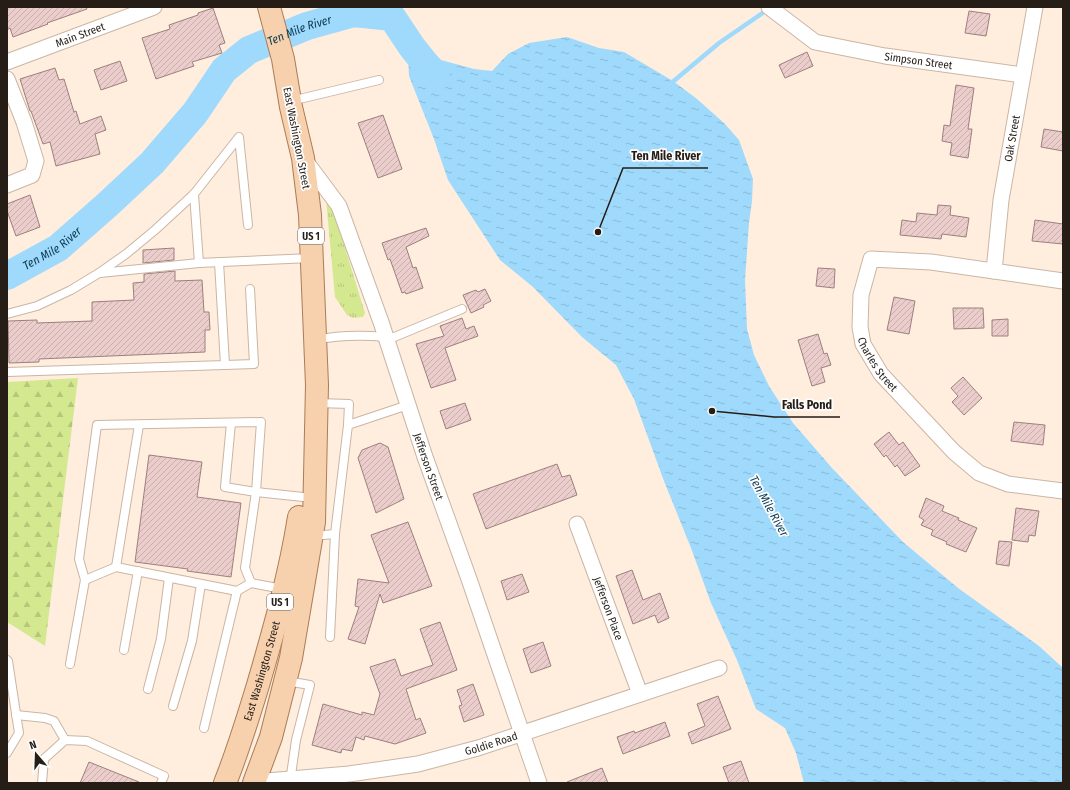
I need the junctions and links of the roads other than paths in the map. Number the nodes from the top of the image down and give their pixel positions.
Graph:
1 (154, 7) edge
2 (769, 7) edge
3 (1035, 7) edge
4 (272, 11) edge
5 (124, 12) edge
6 (7, 62) edge
7 (1022, 75) junction
8 (7, 79) edge
9 (379, 80) dead end
10 (290, 101) junction
11 (303, 158) junction
12 (7, 185) edge
13 (194, 194) junction
14 (248, 225) dead end
15 (312, 258) junction
16 (219, 262) junction
17 (198, 263) junction
18 (994, 271) junction
19 (99, 273) junction
20 (1063, 281) edge
21 (250, 289) dead end
22 (462, 309) dead end
23 (7, 314) edge
24 (386, 338) junction
25 (315, 340) junction
26 (225, 365) junction
27 (7, 372) edge
28 (408, 405) junction
29 (316, 409) junction
30 (231, 423) junction
31 (348, 424) junction
32 (139, 425) junction
33 (1063, 491) edge
34 (256, 492) junction
35 (302, 497) junction
36 (577, 524) dead end
37 (336, 534) junction
38 (311, 536) junction
39 (116, 567) junction
40 (138, 571) junction
41 (169, 578) junction
42 (85, 580) junction
43 (251, 583) junction
44 (201, 584) junction
45 (283, 589) junction
46 (237, 591) junction
47 (330, 637) dead end
48 (124, 650) dead end
49 (7, 660) edge
50 (70, 664) dead end
51 (719, 668) dead end
52 (285, 681) junction
53 (148, 688) dead end
54 (640, 694) junction
55 (172, 706) dead end
56 (16, 714) junction
57 (204, 728) dead end
58 (522, 734) junction
59 (65, 740) junction
60 (7, 753) edge
61 (290, 781) edge
62 (254, 782) edge
63 (42, 783) edge
64 (161, 783) edge
65 (225, 783) edge
66 (539, 783) edge

1 - 5 street, Main Street
2 - 7 street, Simpson Street
3 - 7 street, Oak Street
4 - 10 main road, East Washington Street / US 1
5 - 6 street, Main Street
7 - 18 street, Oak Street
8 - 12 street
9 - 10 lane
10 - 11 main road, East Washington Street / US 1
11 - 15 main road, East Washington Street / US 1
11 - 24 street, Jefferson Street
13 - 14 lane
13 - 17 lane
13 - 19 lane
15 - 16 lane
15 - 25 main road, East Washington Street / US 1
16 - 17 lane
16 - 26 lane
17 - 19 lane
18 - 20 street
18 - 33 street, Charles Street
19 - 23 lane
21 - 26 lane
22 - 24 lane
24 - 25 lane
24 - 28 street, Jefferson Street
25 - 29 main road, East Washington Street / US 1
26 - 27 lane
28 - 31 lane
28 - 58 street, Jefferson Street
29 - 31 lane
29 - 35 main road, East Washington Street / US 1
29 - 38 main road, East Washington Street / US 1
30 - 32 lane
30 - 34 lane
30 - 34 lane
31 - 37 lane
32 - 39 lane
32 - 42 lane
34 - 35 lane
34 - 43 lane
35 - 45 main road, East Washington Street / US 1
36 - 54 street, Jefferson Place
37 - 38 lane
37 - 47 lane
38 - 52 main road, East Washington Street / US 1
39 - 40 lane
39 - 42 lane
40 - 41 lane
40 - 48 lane
41 - 44 lane
41 - 53 lane
42 - 50 lane
43 - 45 lane
43 - 46 lane
44 - 46 lane
44 - 55 lane
45 - 65 main road, East Washington Street / US 1
46 - 57 lane
49 - 56 lane
51 - 54 street, Goldie Road
52 - 61 lane
52 - 62 main road, East Washington Street / US 1
54 - 58 street, Goldie Road
56 - 59 lane
56 - 60 lane
58 - 61 street, Goldie Road
58 - 66 street, Jefferson Street
59 - 63 lane
59 - 64 lane
61 - 62 street, Goldie Road

